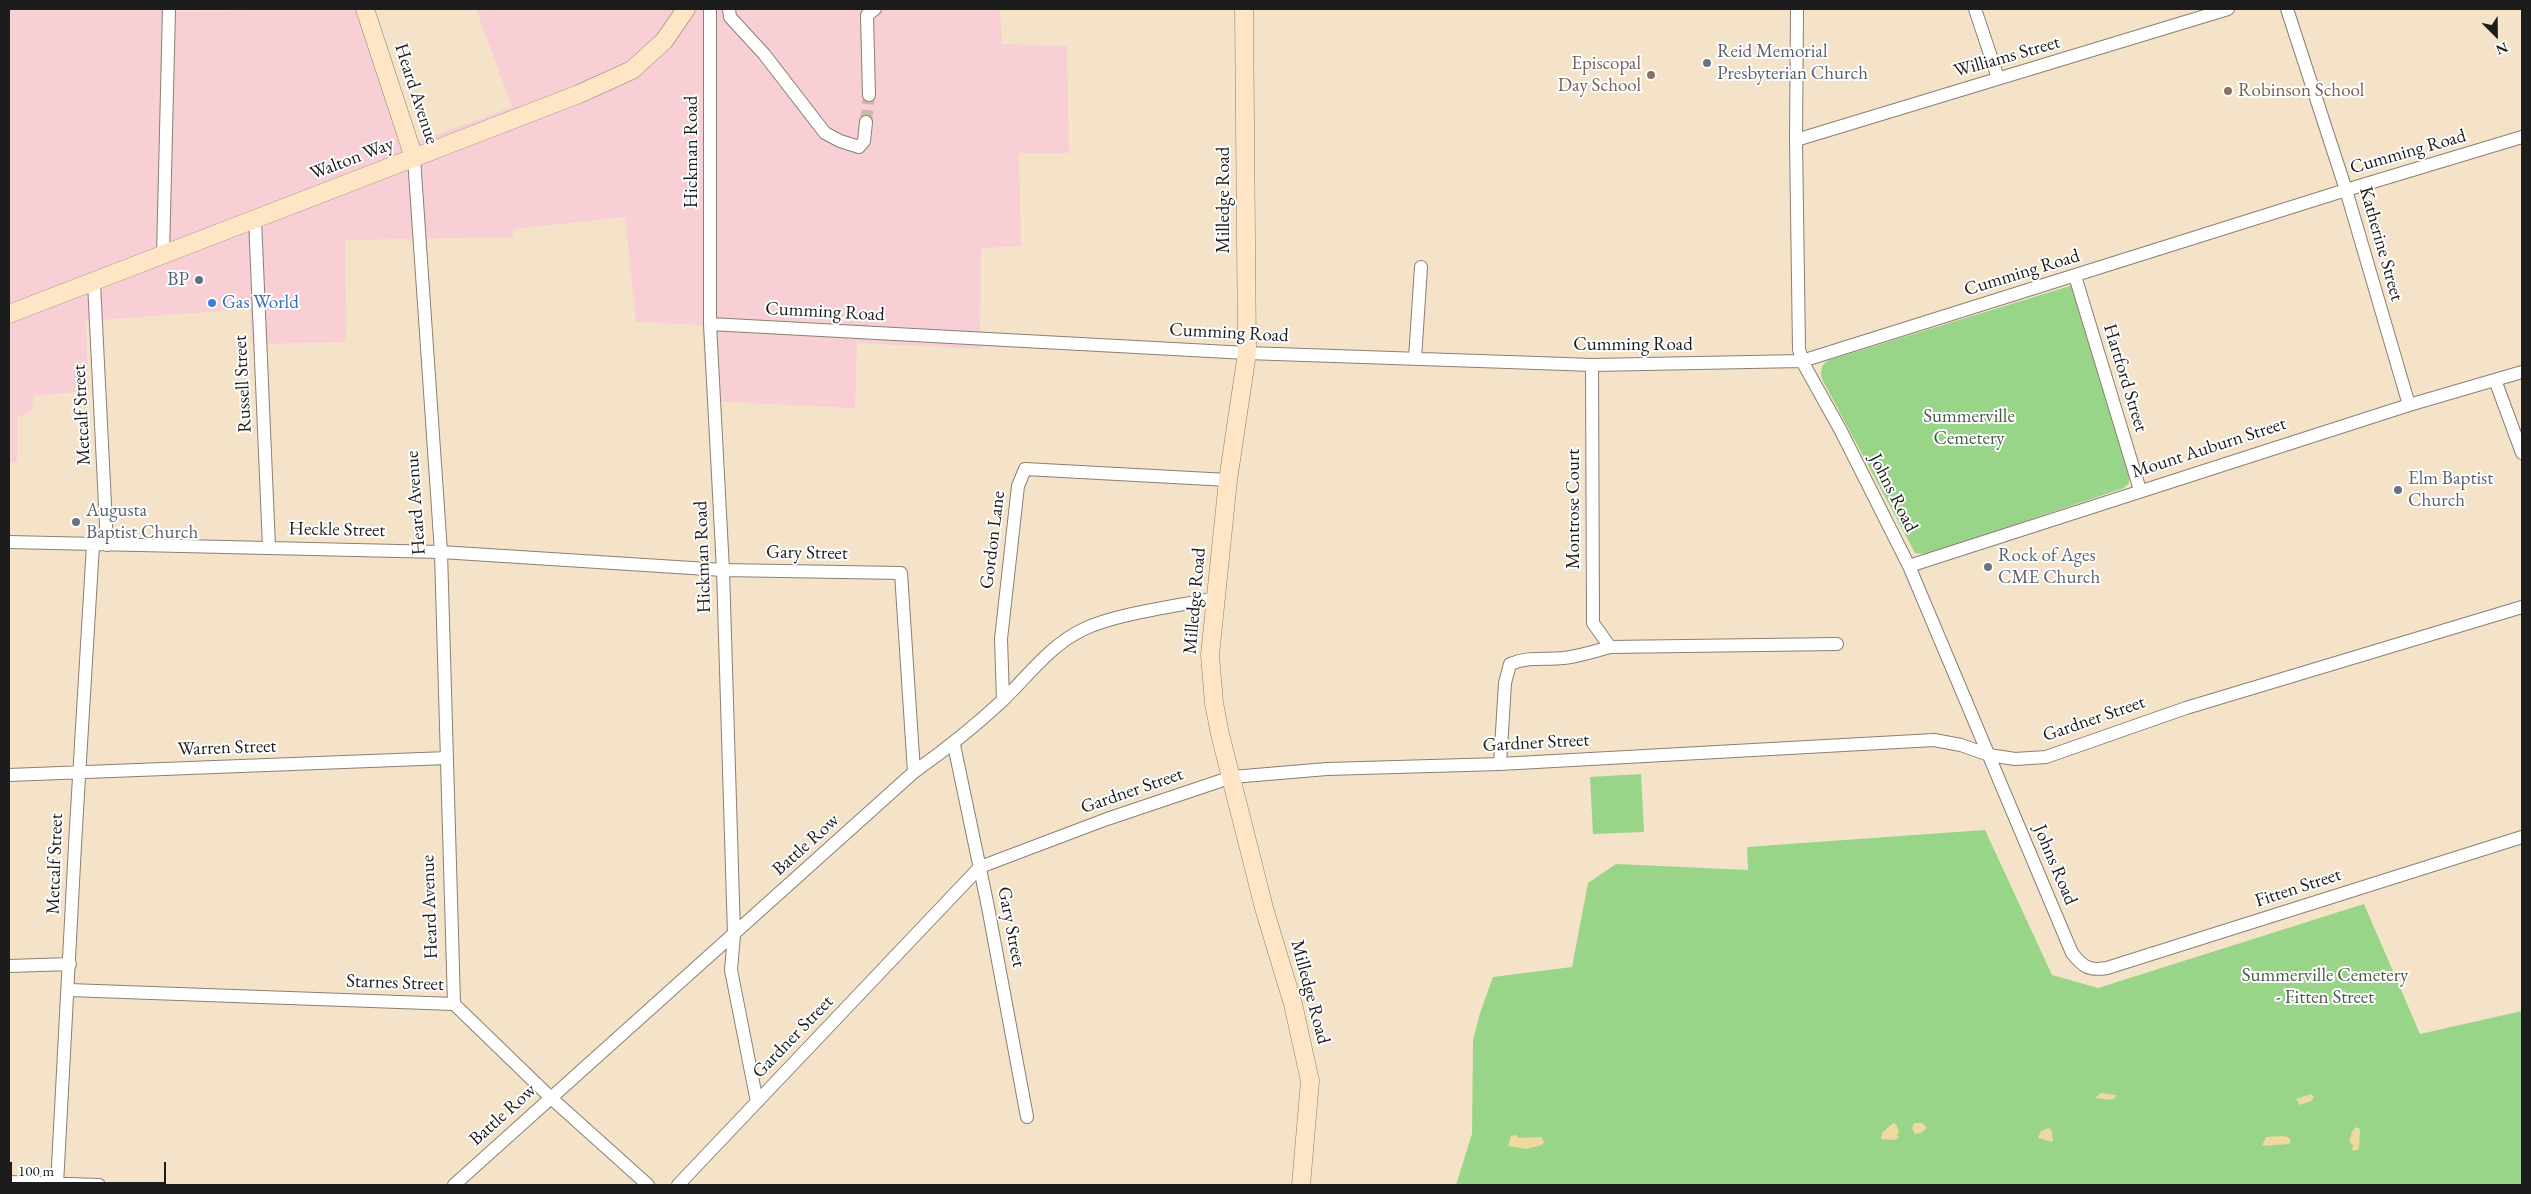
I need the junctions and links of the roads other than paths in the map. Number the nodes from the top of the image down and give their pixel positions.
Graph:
1 (169, 9) edge
2 (365, 9) edge
3 (686, 9) edge
4 (710, 9) edge
5 (729, 9) edge
6 (1244, 9) edge
7 (1797, 9) edge
8 (1975, 9) edge
9 (2228, 9) edge
10 (2287, 9) edge
11 (868, 11) edge
12 (1998, 78) junction
13 (869, 95) tunnel mouth
14 (866, 122) tunnel mouth
15 (2522, 137) edge
16 (1796, 140) junction
17 (414, 158) junction
18 (2346, 190) junction
19 (255, 219) junction
20 (163, 255) junction
21 (1421, 267) dead end
22 (2075, 276) junction
23 (94, 282) junction
24 (9, 314) edge
25 (710, 324) junction
26 (1246, 353) junction
27 (1415, 359) junction
28 (1802, 361) junction
29 (1592, 365) junction
30 (2522, 372) edge
31 (2495, 380) junction
32 (2409, 404) junction
33 (2522, 453) edge
34 (1228, 480) junction
35 (2140, 490) junction
36 (9, 542) edge
37 (93, 545) junction
38 (107, 545) junction
39 (269, 548) junction
40 (441, 552) junction
41 (1909, 566) junction
42 (723, 570) junction
43 (1217, 598) junction
44 (2522, 607) edge
45 (1837, 644) dead end
46 (1610, 647) junction
47 (1004, 700) junction
48 (954, 745) junction
49 (1990, 755) junction
50 (447, 758) junction
51 (1500, 764) junction
52 (914, 772) junction
53 (78, 773) junction
54 (9, 775) edge
55 (1232, 777) junction
56 (2522, 837) edge
57 (980, 867) junction
58 (734, 935) junction
59 (70, 964) junction
60 (9, 966) edge
61 (2084, 968) joint
62 (69, 990) junction
63 (454, 1004) junction
64 (550, 1098) junction
65 (757, 1102) junction
66 (1028, 1117) dead end
67 (9, 1182) edge
68 (57, 1184) edge
69 (99, 1185) edge
70 (454, 1185) edge
71 (648, 1185) edge
72 (678, 1185) edge
73 (1301, 1185) edge

1 - 20 street
2 - 17 street, Heard Avenue
3 - 17 street, Walton Way
4 - 25 street, Hickman Road
5 - 14 street
6 - 26 street, Milledge Road
7 - 16 street, Johns Road
8 - 12 street
9 - 12 street, Williams Street
10 - 18 street, Katherine Street
11 - 13 street
12 - 16 street, Williams Street
15 - 18 street, Cumming Road
16 - 28 street, Johns Road
17 - 19 street, Walton Way
17 - 40 street, Heard Avenue
18 - 22 street, Cumming Road
18 - 32 street, Katherine Street
19 - 20 street, Walton Way
19 - 39 street, Russell Street
20 - 23 street, Walton Way
21 - 27 street
22 - 28 street, Cumming Road
22 - 35 street, Hartford Street
23 - 24 street, Walton Way
23 - 38 street, Metcalf Street
25 - 26 street, Cumming Road
25 - 42 street, Hickman Road
26 - 27 street, Cumming Road
26 - 34 street, Milledge Road
27 - 29 street, Cumming Road
28 - 29 street, Cumming Road
28 - 41 street, Johns Road
29 - 46 street, Montrose Court
30 - 31 street, Mount Auburn Street
31 - 32 street, Mount Auburn Street
31 - 33 street
32 - 35 street, Mount Auburn Street
34 - 43 street, Milledge Road
34 - 47 street, Gordon Lane
35 - 41 street, Mount Auburn Street
36 - 37 street, Heckle Street
37 - 38 street, Heckle Street
37 - 53 street, Metcalf Street
38 - 39 street, Heckle Street
39 - 40 street, Heckle Street
40 - 42 street, Heckle Street
40 - 50 street, Heard Avenue
41 - 49 street, Johns Road
42 - 52 street, Gary Street
42 - 58 street, Hickman Road
43 - 47 street, Battle Row
43 - 55 street, Milledge Road
44 - 49 street, Gardner Street
45 - 46 street
46 - 51 street
47 - 48 street, Battle Row
48 - 52 street, Battle Row
48 - 57 street, Gary Street
49 - 51 street, Gardner Street
49 - 61 street, Johns Road
50 - 53 street, Warren Street
50 - 63 street, Heard Avenue
51 - 55 street, Gardner Street
52 - 58 street, Battle Row
53 - 54 street, Warren Street
53 - 59 street, Metcalf Street
55 - 57 street, Gardner Street
55 - 73 street, Milledge Road
56 - 61 street, Fitten Street
57 - 65 street, Gardner Street
57 - 66 street, Gary Street
58 - 64 street, Battle Row
58 - 65 street, Hickman Road
59 - 60 street
59 - 62 street, Metcalf Street
62 - 63 street, Starnes Street
62 - 68 street, Metcalf Street
63 - 64 street, Starnes Street
64 - 70 street, Battle Row
64 - 71 street, Starnes Street
65 - 72 street, Gardner Street
67 - 68 street
68 - 69 street

